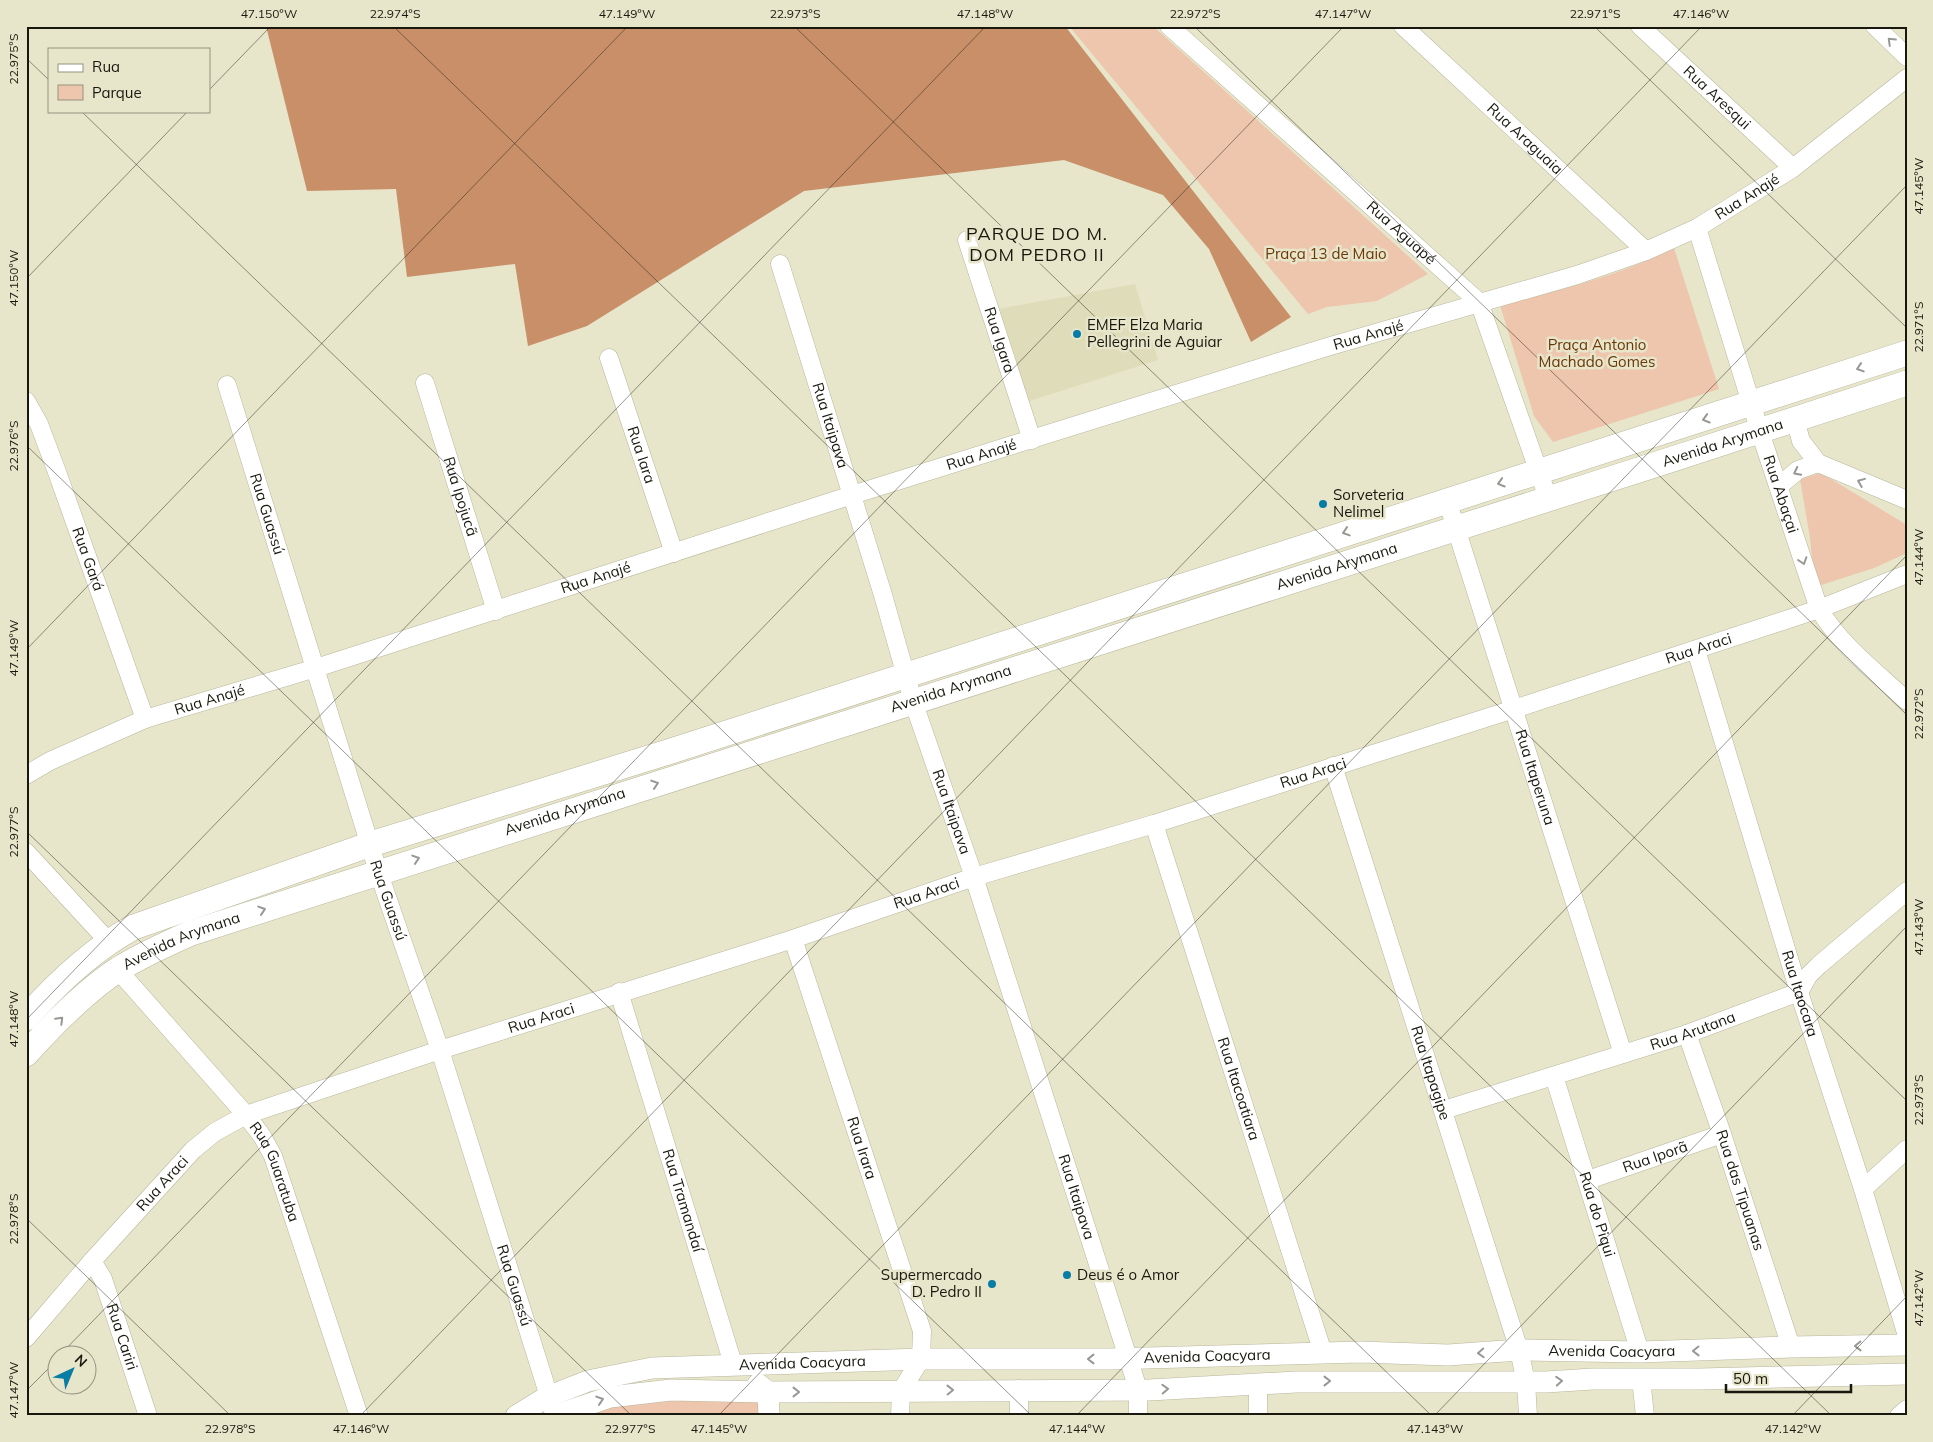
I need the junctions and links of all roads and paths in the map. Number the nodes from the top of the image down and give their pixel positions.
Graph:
1 (1169, 26) edge
2 (1403, 26) edge
3 (1640, 26) edge
4 (1875, 26) edge
5 (1907, 57) edge
6 (1907, 78) edge
7 (1793, 168) junction
8 (1697, 228) junction
9 (967, 240) dead end
10 (1646, 251) junction
11 (780, 264) dead end
12 (1478, 302) junction
13 (1907, 353) edge
14 (610, 358) dead end
15 (425, 383) dead end
16 (1907, 383) edge
17 (227, 385) dead end
18 (26, 401) edge
19 (1752, 404) junction
20 (1795, 419) junction
21 (1760, 432) junction
22 (1032, 440) junction
23 (1818, 463) junction
24 (1538, 472) junction
25 (1779, 486) junction
26 (852, 495) junction
27 (1548, 498) junction
28 (1447, 500) junction
29 (1907, 500) edge
30 (1455, 530) junction
31 (674, 553) junction
32 (1907, 574) edge
33 (1819, 609) junction
34 (496, 611) junction
35 (1696, 650) junction
36 (316, 668) junction
37 (907, 673) junction
38 (913, 701) junction
39 (1907, 701) edge
40 (1514, 709) junction
41 (145, 719) junction
42 (1333, 766) junction
43 (26, 774) edge
44 (1154, 824) junction
45 (371, 844) junction
46 (26, 852) edge
47 (378, 871) junction
48 (974, 877) junction
49 (1907, 891) edge
50 (793, 939) junction
51 (108, 941) junction
52 (118, 970) junction
53 (619, 992) junction
54 (1799, 992) junction
55 (26, 1018) edge
56 (1687, 1034) junction
57 (440, 1050) junction
58 (26, 1054) edge
59 (1623, 1054) junction
60 (1554, 1076) junction
61 (1444, 1110) junction
62 (246, 1115) junction
63 (1722, 1134) junction
64 (1907, 1149) edge
65 (1588, 1180) junction
66 (1864, 1188) junction
67 (92, 1261) junction
68 (1907, 1336) edge
69 (26, 1338) edge
70 (1907, 1346) edge
71 (1791, 1347) junction
72 (1519, 1350) junction
73 (1640, 1352) junction
74 (1324, 1353) junction
75 (1127, 1357) junction
76 (921, 1359) junction
77 (734, 1364) junction
78 (1907, 1374) edge
79 (1640, 1378) junction
80 (1526, 1382) junction
81 (1258, 1384) junction
82 (1019, 1389) junction
83 (1138, 1389) junction
84 (901, 1391) junction
85 (768, 1392) junction
86 (552, 1409) edge
87 (1907, 1409) edge
88 (148, 1416) edge
89 (359, 1416) edge
90 (516, 1416) edge
91 (769, 1416) edge
92 (900, 1416) edge
93 (1019, 1416) edge
94 (1138, 1416) edge
95 (1258, 1416) edge
96 (1528, 1416) edge
97 (1644, 1416) edge
98 (1900, 1416) edge

1 - 12 street, Rua Aguapé
2 - 10 street, Rua Araguaia
3 - 7 street, Rua Aresqui
5 -> 4 street
6 - 7 street, Rua Anajé
7 - 8 street, Rua Anajé
8 - 10 street, Rua Anajé
8 - 19 street, Rua Abaçai
9 - 22 street, Rua Igara
10 - 12 street, Rua Anajé
11 - 26 street, Rua Itaipava
12 - 22 street, Rua Anajé
12 - 24 street, Rua Aguapé
13 -> 19 main road, Avenida Arymana
14 - 31 street, Rua Iara
15 - 34 street, Rua Ipojucã
16 - 20 main road, Avenida Arymana
17 - 36 street, Rua Guassú
18 - 41 street, Rua Gará
19 - 21 street, Rua Abaçai
19 -> 24 main road, Avenida Arymana
20 - 21 main road, Avenida Arymana
20 - 23 street
21 - 25 street, Rua Abaçai
21 - 27 main road, Avenida Arymana
22 - 26 street, Rua Anajé
23 -> 25 street
29 -> 23 street
24 - 27 street, Rua Aguapé
24 -> 28 main road, Avenida Arymana
25 -> 33 street, Rua Abaçai
26 - 31 street, Rua Anajé
26 - 37 street, Rua Itaipava
27 - 30 main road, Avenida Arymana
28 - 30 street, Rua Itaperuna
28 -> 37 main road, Avenida Arymana
30 - 38 main road, Avenida Arymana
30 - 40 street, Rua Itaperuna
31 - 34 street, Rua Anajé
32 - 33 street, Rua Araci
33 - 35 street, Rua Araci
33 - 39 street, Rua Abaçai
34 - 36 street, Rua Anajé
35 - 40 street, Rua Araci
35 - 54 street, Rua Itaocara
36 - 41 street, Rua Anajé
36 - 45 street, Rua Guassú
37 - 38 street, Rua Itaipava
37 - 45 main road, Avenida Arymana
47 -> 38 main road, Avenida Arymana
38 - 48 street, Rua Itaipava
40 - 42 street, Rua Araci
40 - 59 street, Rua Itaperuna
41 - 43 street, Rua Anajé
42 - 44 street, Rua Araci
42 - 61 street, Rua Itapagipe
44 - 48 street, Rua Araci
44 - 74 street, Rua Itacoatiara
45 - 47 street, Rua Guassú
45 - 51 main road, Avenida Arymana
46 - 51 street
52 -> 47 main road, Avenida Arymana
47 - 57 street, Rua Guassú
48 - 50 street, Rua Araci
48 - 75 street, Rua Itaipava
49 - 54 street
50 - 53 street, Rua Araci
50 - 76 street, Rua Irara
51 - 55 main road, Avenida Arymana
58 -> 52 main road, Avenida Arymana
52 - 62 street, Rua Guaratuba
53 - 57 street, Rua Araci
53 - 77 street, Rua Tramandaí
54 - 56 street, Rua Arutana
54 - 66 street, Rua Itaocara
56 - 59 street, Rua Arutana
56 - 63 street, Rua das Tipuanas
57 - 62 street, Rua Araci
57 - 86 street, Rua Guassú
59 - 60 street, Rua Arutana
60 - 61 street, Rua Arutana
60 - 65 street, Rua do Piqui
61 - 72 street, Rua Itapagipe
62 - 67 street, Rua Araci
62 - 89 street, Rua Guaratuba
63 - 65 street, Rua Iporã
63 - 71 street, Rua das Tipuanas
64 - 66 street
65 - 73 street, Rua do Piqui
66 - 68 street, Rua Itaocara
67 - 69 street, Rua Araci
67 - 88 street, Rua Cariri
70 -> 71 street, Avenida Coacyara
71 -> 73 street, Avenida Coacyara
72 - 73 street, Avenida Coacyara
72 -> 74 street, Avenida Coacyara
72 - 80 street, Rua Itapagipe
74 - 75 street, Avenida Coacyara
75 -> 76 street, Avenida Coacyara
75 - 83 street, Rua Itaipava
76 - 77 street, Avenida Coacyara
76 - 84 street
77 - 85 street
77 - 86 street, Avenida Coacyara
78 - 79 street, Avenida Coacyara
80 -> 79 street, Avenida Coacyara
79 - 97 street
81 -> 80 street, Avenida Coacyara
80 - 96 street, Rua Itapagipe
83 -> 81 street, Avenida Coacyara
81 - 95 street
82 - 83 street, Avenida Coacyara
84 -> 82 street, Avenida Coacyara
82 - 93 street
83 - 94 street, Rua Itaipava
85 -> 84 street, Avenida Coacyara
84 - 92 street
86 -> 85 street, Avenida Coacyara
85 - 91 street
86 - 90 street, Avenida Coacyara
87 - 98 street

